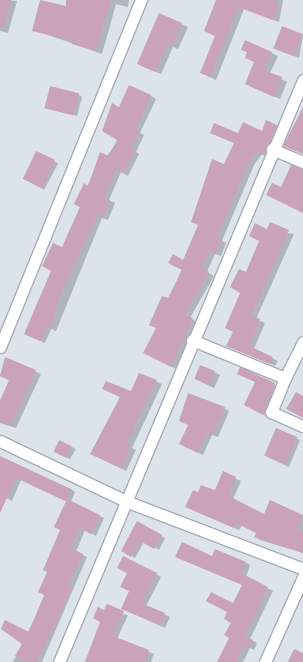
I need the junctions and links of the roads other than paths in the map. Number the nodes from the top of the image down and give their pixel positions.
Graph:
1 (141, 0) edge
2 (303, 80) edge
3 (272, 149) junction
4 (303, 162) edge
5 (192, 340) junction
6 (303, 342) edge
7 (0, 347) edge
8 (286, 378) junction
9 (303, 426) edge
10 (0, 441) edge
11 (128, 502) junction
12 (303, 569) edge
13 (303, 577) edge
14 (59, 662) edge
15 (265, 662) edge

1 - 7 street
2 - 3 street
3 - 4 street
3 - 5 street
5 - 8 street
5 - 11 street
6 - 8 street
8 - 9 street
10 - 11 street
11 - 12 street
11 - 14 street
13 - 15 street

